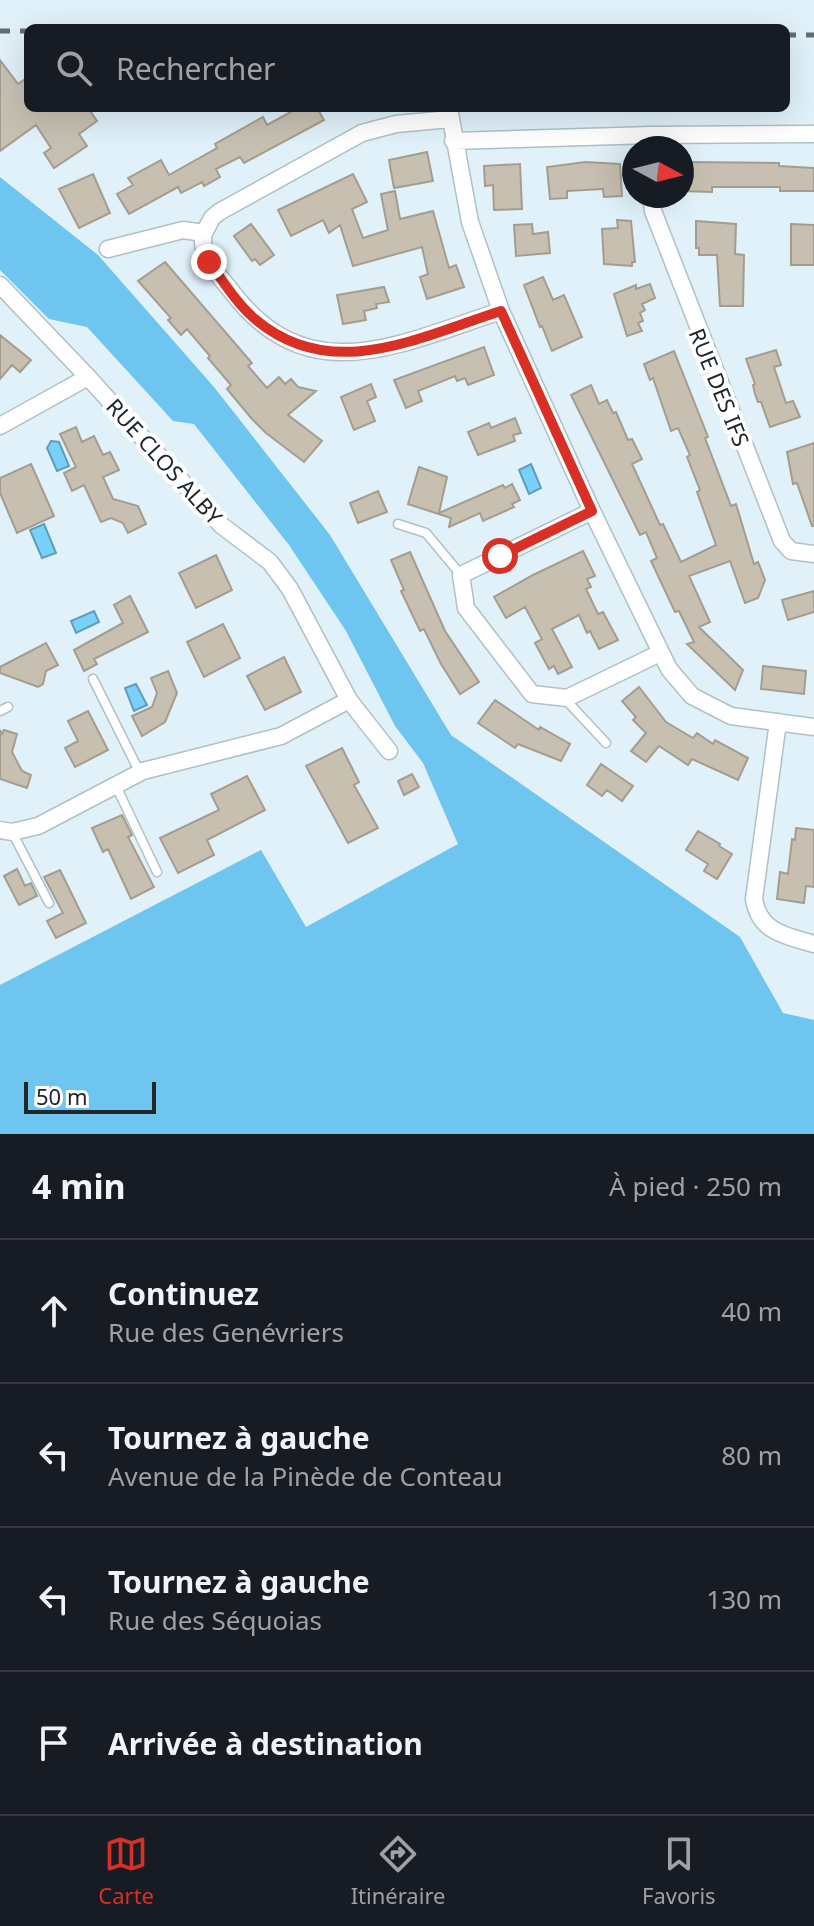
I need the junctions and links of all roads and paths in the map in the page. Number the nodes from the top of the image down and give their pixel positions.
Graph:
1 (449, 113) edge
2 (814, 134) edge
3 (694, 139) edge
4 (453, 141) junction
5 (622, 141) edge
6 (653, 208) edge
7 (204, 233) junction
8 (108, 249) dead end
9 (0, 285) edge
10 (501, 311) junction
11 (88, 377) junction
12 (0, 426) edge
13 (592, 511) junction
14 (398, 524) dead end
15 (814, 554) edge
16 (461, 575) junction
17 (660, 653) junction
18 (93, 679) dead end
19 (564, 698) junction
20 (349, 700) junction
21 (778, 722) junction
22 (814, 727) edge
23 (606, 743) dead end
24 (389, 751) dead end
25 (143, 771) junction
26 (115, 784) junction
27 (6, 831) edge
28 (157, 872) dead end
29 (49, 903) dead end
30 (814, 944) edge

1 - 4 street
1 - 7 street
2 - 3 street
4 - 5 street
4 - 10 street
6 - 15 street, RUE DES IFS
7 - 8 street
7 - 10 street
9 - 11 street, RUE CLOS ALBY
10 - 13 street
11 - 12 street
11 - 20 street, RUE CLOS ALBY
13 - 16 street
13 - 17 street
14 - 16 lane
16 - 19 street
17 - 19 street
17 - 21 street
18 - 25 lane
19 - 23 lane
20 - 24 street, RUE CLOS ALBY
20 - 25 street
21 - 22 street
21 - 30 street
25 - 26 street
26 - 27 street
26 - 28 lane
27 - 29 lane

